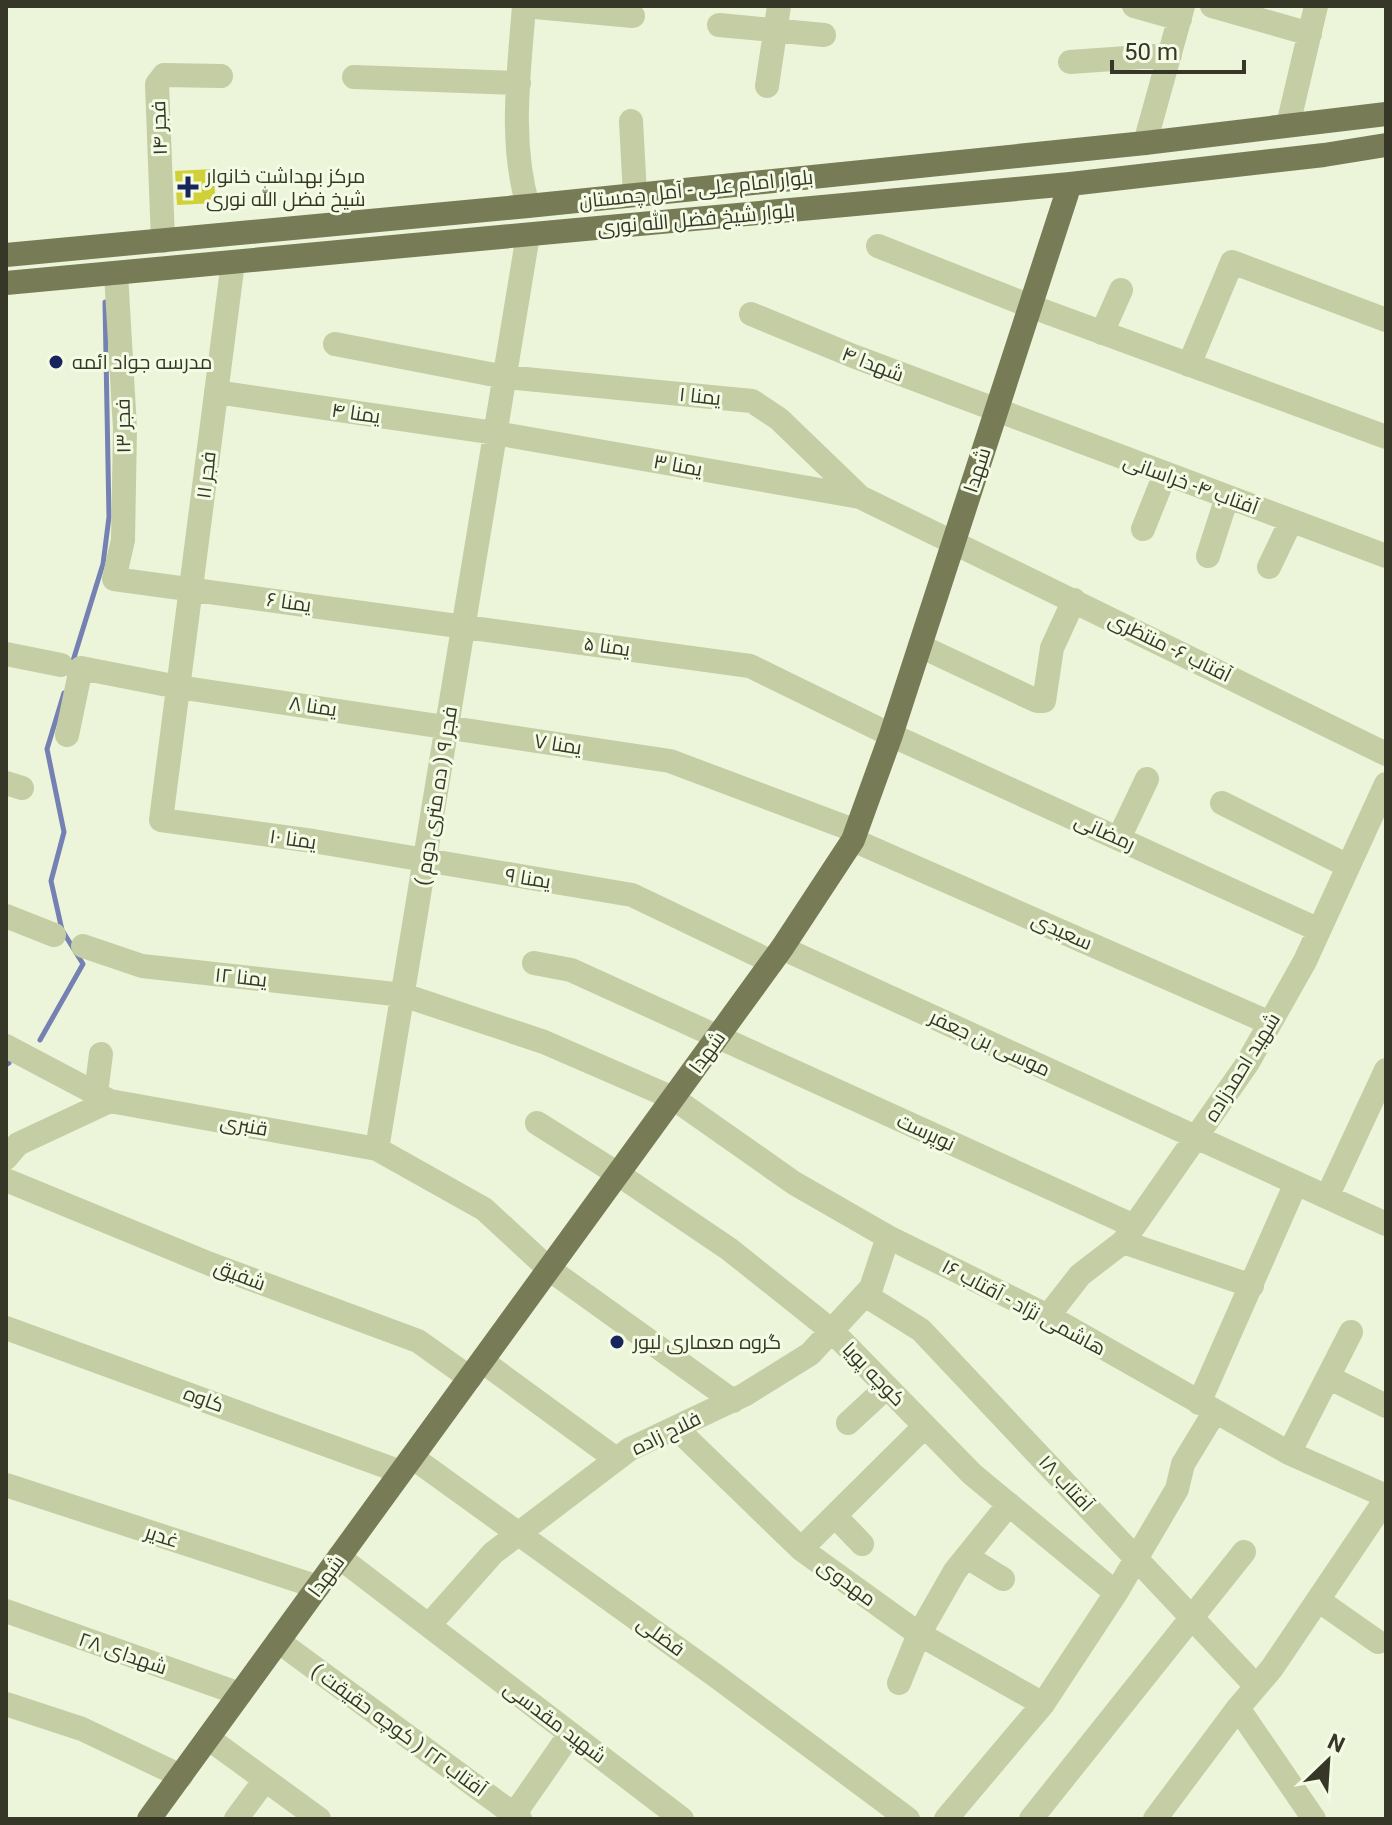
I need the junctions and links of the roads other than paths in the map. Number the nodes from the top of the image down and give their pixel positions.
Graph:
1 (524, 6) edge
2 (779, 6) edge
3 (1134, 6) edge
4 (1212, 6) edge
5 (1316, 6) edge
6 (1181, 12) edge
7 (633, 16) dead end
8 (719, 25) dead end
9 (775, 30) junction
10 (1310, 34) junction
11 (824, 35) dead end
12 (1170, 55) junction
13 (1070, 62) dead end
14 (221, 76) dead end
15 (354, 77) dead end
16 (519, 83) junction
17 (767, 86) dead end
18 (1382, 115) edge
19 (631, 121) dead end
20 (1321, 121) junction
21 (1288, 125) junction
22 (1145, 143) junction
23 (1384, 146) edge
24 (1324, 155) junction
25 (773, 181) junction
26 (1070, 184) junction
27 (669, 192) junction
28 (635, 195) junction
29 (528, 206) junction
30 (718, 217) junction
31 (327, 224) junction
32 (594, 228) junction
33 (528, 235) junction
34 (163, 241) junction
35 (878, 246) dead end
36 (331, 252) junction
37 (6, 255) edge
38 (233, 262) junction
39 (116, 273) junction
40 (6, 283) edge
41 (1121, 290) dead end
42 (1030, 306) junction
43 (751, 314) dead end
44 (1386, 320) edge
45 (1102, 333) junction
46 (335, 344) dead end
47 (1189, 365) junction
48 (505, 377) junction
49 (216, 392) junction
50 (996, 411) junction
51 (495, 433) junction
52 (1386, 437) edge
53 (1165, 474) junction
54 (860, 497) junction
55 (1227, 497) junction
56 (1291, 521) junction
57 (1143, 529) dead end
58 (954, 541) junction
59 (1208, 556) dead end
60 (1386, 556) edge
61 (1269, 567) dead end
62 (114, 579) joint
63 (191, 589) junction
64 (1074, 600) junction
65 (463, 625) junction
66 (920, 646) junction
67 (6, 654) edge
68 (71, 667) junction
69 (178, 687) junction
70 (447, 726) junction
71 (67, 735) dead end
72 (891, 735) junction
73 (1386, 754) edge
74 (1147, 779) dead end
75 (1386, 784) edge
76 (1222, 803) dead end
77 (161, 820) joint
78 (854, 835) junction
79 (1119, 838) junction
80 (425, 861) junction
81 (1348, 866) junction
82 (6, 916) edge
83 (1319, 930) junction
84 (54, 935) dead end
85 (83, 946) dead end
86 (777, 955) junction
87 (534, 963) dead end
88 (403, 995) junction
89 (1270, 1023) junction
90 (719, 1035) junction
91 (544, 1042) joint
92 (6, 1046) edge
93 (101, 1054) dead end
94 (1386, 1070) edge
95 (103, 1097) junction
96 (673, 1098) junction
97 (537, 1123) dead end
98 (1198, 1137) junction
99 (377, 1149) junction
100 (6, 1158) edge
101 (618, 1174) junction
102 (6, 1180) edge
103 (1296, 1183) junction
104 (1327, 1197) junction
105 (1386, 1224) edge
106 (1128, 1234) junction
107 (888, 1237) junction
108 (549, 1269) junction
109 (1252, 1286) junction
110 (865, 1295) junction
111 (1048, 1316) junction
112 (6, 1328) edge
113 (832, 1331) junction
114 (1351, 1332) dead end
115 (476, 1369) junction
116 (1328, 1377) junction
117 (887, 1387) junction
118 (733, 1401) junction
119 (1386, 1406) edge
120 (1207, 1408) junction
121 (848, 1423) dead end
122 (925, 1426) junction
123 (676, 1428) junction
124 (1289, 1453) junction
125 (616, 1459) junction
126 (407, 1465) junction
127 (6, 1485) edge
128 (1386, 1498) edge
129 (1009, 1504) junction
130 (835, 1516) junction
131 (520, 1533) junction
132 (862, 1544) dead end
133 (801, 1549) junction
134 (1244, 1552) dead end
135 (339, 1557) junction
136 (967, 1557) junction
137 (1137, 1558) junction
138 (1003, 1579) dead end
139 (318, 1587) junction
140 (1116, 1593) junction
141 (1318, 1600) junction
142 (6, 1611) edge
143 (1193, 1618) junction
144 (429, 1625) junction
145 (919, 1634) junction
146 (278, 1641) junction
147 (1378, 1642) dead end
148 (899, 1683) dead end
149 (1256, 1686) junction
150 (240, 1694) junction
151 (6, 1704) edge
152 (1043, 1704) junction
153 (1238, 1708) junction
154 (570, 1734) junction
155 (208, 1738) junction
156 (181, 1776) junction
157 (265, 1780) junction
158 (515, 1818) edge
159 (149, 1819) edge
160 (236, 1819) edge
161 (319, 1819) edge
162 (682, 1819) edge
163 (908, 1819) edge
164 (946, 1819) edge
165 (1031, 1819) edge
166 (1155, 1819) edge
167 (1314, 1819) edge

1 - 7 street
1 - 16 street
2 - 9 street
3 - 6 street
4 - 10 street
5 - 10 street
6 - 12 street
8 - 9 street
9 - 11 street
9 - 17 street
10 - 21 street
12 - 13 street
12 - 22 street
14 - 34 street, فجر ۱۴
15 - 16 street
16 - 29 street
18 - 20 main road, بلوار امام علی - آمل چمستان
18 - 23 main road
19 - 28 street
20 - 21 main road, بلوار امام علی - آمل چمستان
20 - 24 main road
21 - 22 main road, بلوار امام علی - آمل چمستان
22 - 25 main road, بلوار امام علی - آمل چمستان
23 - 24 main road, بلوار شیخ فضل الله نوری
24 - 26 main road, بلوار شیخ فضل الله نوری
25 - 27 main road, بلوار امام علی - آمل چمستان
25 - 30 main road
26 - 30 main road, بلوار شیخ فضل الله نوری
26 - 42 main road, شهدا
27 - 28 main road, بلوار امام علی - آمل چمستان
27 - 32 main road
28 - 29 main road, بلوار امام علی - آمل چمستان
29 - 31 main road, بلوار امام علی - آمل چمستان
30 - 32 main road, بلوار شیخ فضل الله نوری
31 - 34 main road, بلوار امام علی - آمل چمستان
31 - 36 main road
32 - 33 main road, بلوار شیخ فضل الله نوری
33 - 36 main road, بلوار شیخ فضل الله نوری
33 - 48 street, فجر ۹ ( ده متری دوم )
34 - 37 main road, بلوار امام علی - آمل چمستان
35 - 42 street
36 - 38 main road, بلوار شیخ فضل الله نوری
38 - 39 main road, بلوار شیخ فضل الله نوری
38 - 49 street, فجر ۱۱
39 - 40 main road, بلوار شیخ فضل الله نوری
39 - 62 street, فجر ۱۳
41 - 45 street
42 - 45 street
42 - 50 main road, شهدا
43 - 50 street, شهدا ۴
44 - 47 street
45 - 47 street
46 - 48 street, یمنا ۱
47 - 52 street
48 - 51 street, فجر ۹ ( ده متری دوم )
48 - 54 street, یمنا ۱
49 - 51 street, یمنا ۴
49 - 63 street, فجر ۱۱
50 - 53 street, آفتاب ۴- خراسانی
50 - 58 main road, شهدا
51 - 54 street, یمنا ۳
51 - 65 street, فجر ۹ ( ده متری دوم )
53 - 55 street, آفتاب ۴- خراسانی
53 - 57 street
54 - 58 street, آفتاب ۶- منتظری
55 - 56 street, آفتاب ۴- خراسانی
55 - 59 street
56 - 60 street, آفتاب ۴- خراسانی
56 - 61 street
58 - 64 street, آفتاب ۶- منتظری
58 - 66 main road, شهدا
62 - 63 street, یمنا ۶
63 - 65 street, یمنا ۶
63 - 69 street, فجر ۱۱
64 - 66 street
64 - 73 street, آفتاب ۶- منتظری
65 - 70 street, فجر ۹ ( ده متری دوم )
65 - 72 street, یمنا ۵
66 - 72 main road, شهدا
67 - 68 street, یمنا ۸
68 - 69 street, یمنا ۸
68 - 71 street
69 - 70 street, یمنا ۸
69 - 77 street, فجر ۱۱
70 - 78 street, یمنا ۷
70 - 80 street, فجر ۹ ( ده متری دوم )
72 - 78 main road, شهدا
72 - 79 street, رمضانی
74 - 79 street
75 - 81 street, شهید احمدزاده
76 - 81 street
77 - 80 street, یمنا ۱۰
78 - 86 main road, شهدا
78 - 89 street, سعیدی
79 - 83 street, رمضانی
80 - 86 street, یمنا ۹
80 - 88 street, فجر ۹ ( ده متری دوم )
81 - 83 street, شهید احمدزاده
82 - 84 street
83 - 89 street, شهید احمدزاده
85 - 88 street, یمنا ۱۲
86 - 90 main road, شهدا
86 - 98 street, موسی بن جعفر
87 - 90 street, نوپرست
88 - 91 street, یمنا ۱۲
88 - 99 street, فجر ۹ ( ده متری دوم )
89 - 98 street, شهید احمدزاده
90 - 96 main road, شهدا
90 - 106 street, نوپرست
91 - 96 street, هاشمی نژاد - آقتاب ۱۶
92 - 95 street, قنبری
93 - 95 street
94 - 104 street
95 - 99 street, قنبری
95 - 100 street
96 - 101 main road, شهدا
96 - 107 street, هاشمی نژاد - آقتاب ۱۶
97 - 101 street, کوچه پویا
98 - 103 street, موسی بن جعفر
98 - 106 street, شهید احمدزاده
99 - 108 street
101 - 108 main road, شهدا
101 - 113 street, کوچه پویا
102 - 115 street, شفیق
103 - 104 street, موسی بن جعفر
103 - 109 street
104 - 105 street, موسی بن جعفر
106 - 109 street, نوپرست
106 - 111 street, شهید احمدزاده
107 - 110 street, فلاح زاده
107 - 111 street, هاشمی نژاد - آقتاب ۱۶
108 - 115 main road, شهدا
108 - 118 street
109 - 120 street
110 - 113 street, فلاح زاده
110 - 137 street, آفتاب ۱۸
111 - 120 street, هاشمی نژاد - آقتاب ۱۶
112 - 126 street, کاوه
113 - 117 street, کوچه پویا
113 - 118 street, فلاح زاده
114 - 116 street
115 - 125 street, شفیق
115 - 126 main road, شهدا
116 - 119 street
116 - 124 street
117 - 121 street
117 - 122 street, کوچه پویا
118 - 123 street, فلاح زاده
120 - 124 street, هاشمی نژاد - آقتاب ۱۶
120 - 137 street
122 - 129 street, کوچه پویا
122 - 130 street
123 - 125 street, فلاح زاده
123 - 133 street, مهدوی
124 - 128 street, هاشمی نژاد - آقتاب ۱۶
125 - 131 street, فلاح زاده
126 - 131 street, فضلی
126 - 135 main road, شهدا
127 - 139 street, غدیر
128 - 141 street
129 - 136 street
129 - 140 street, کوچه پویا
130 - 132 street
130 - 133 street
131 - 144 street, فلاح زاده
131 - 163 street, فضلی
133 - 145 street, مهدوی
134 - 143 street
135 - 139 main road, شهدا
135 - 144 street, شهید مقدسی
136 - 138 street
136 - 145 street
137 - 140 street
137 - 143 street, آفتاب ۱۸
139 - 146 main road, شهدا
140 - 152 street
141 - 147 street
141 - 149 street
142 - 150 street, شهدای ۲۸
143 - 149 street, آفتاب ۱۸
143 - 165 street
144 - 154 street, شهید مقدسی
145 - 148 street
145 - 152 street, مهدوی
146 - 150 main road, شهدا
146 - 158 street, آفتاب ۲۲ ( کوچه حقیقت )
149 - 153 street
150 - 155 main road, شهدا
151 - 156 street
152 - 164 street
153 - 166 street
153 - 167 street
154 - 158 street
154 - 162 street, شهید مقدسی
155 - 156 main road, شهدا
155 - 157 street
156 - 159 main road, شهدا
157 - 160 street
157 - 161 street

